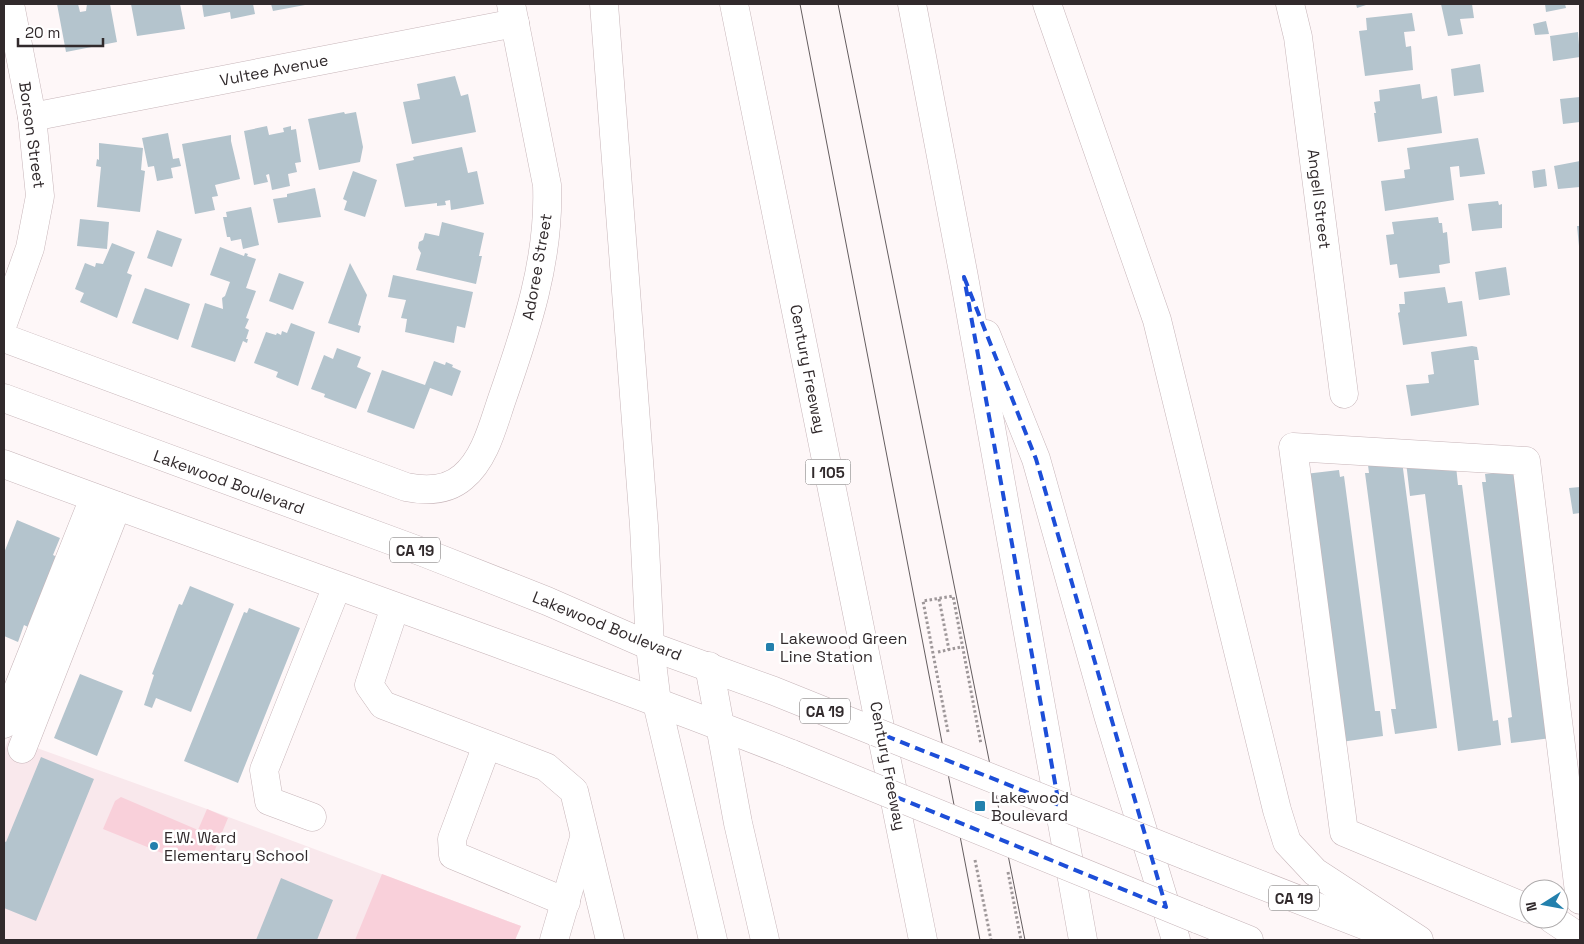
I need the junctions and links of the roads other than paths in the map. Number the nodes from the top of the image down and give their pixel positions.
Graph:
1 (10, 4) edge
2 (604, 4) edge
3 (734, 4) edge
4 (912, 4) edge
5 (1047, 4) edge
6 (1290, 4) edge
7 (513, 13) edge
8 (32, 117) junction
9 (964, 277) junction
10 (4, 321) edge
11 (4, 338) edge
12 (1344, 394) dead end
13 (4, 398) edge
14 (4, 464) edge
15 (106, 502) junction
16 (337, 586) junction
17 (395, 607) junction
18 (650, 646) junction
19 (710, 666) junction
20 (657, 703) junction
21 (4, 724) edge
22 (719, 726) junction
23 (487, 745) junction
24 (22, 749) dead end
25 (312, 817) dead end
26 (585, 836) junction
27 (1580, 900) edge
28 (566, 902) junction
29 (1519, 905) edge
30 (1567, 929) edge
31 (554, 940) edge
32 (610, 940) edge
33 (713, 940) edge
34 (765, 940) edge
35 (923, 940) edge
36 (1083, 940) edge
37 (1176, 940) edge
38 (1249, 940) edge
39 (1402, 940) edge
40 (1419, 940) edge
41 (1576, 940) edge

1 - 8 main road, Borson Street
2 - 18 main road
3 - 35 main road, Century Freeway / I 105
4 - 9 main road
5 - 40 main road
6 - 12 main road, Angell Street
7 - 8 main road, Vultee Avenue
7 - 11 main road, Adoree Street
8 - 10 main road, Borson Street
9 - 36 main road
9 - 37 main road
13 - 18 main road, Lakewood Boulevard / CA 19
14 - 15 main road
15 - 16 main road
15 - 21 main road
15 - 24 main road
16 - 17 main road
16 - 25 main road
17 - 20 main road
17 - 23 main road
18 - 19 main road, Lakewood Boulevard / CA 19
18 - 20 main road
19 - 22 main road
19 - 39 main road, Lakewood Boulevard / CA 19, bridge
20 - 22 main road
20 - 33 main road
22 - 34 main road
22 - 38 main road, bridge
23 - 26 main road
23 - 28 main road
26 - 28 main road
26 - 32 main road
27 - 29 main road
28 - 31 main road
30 - 41 main road

